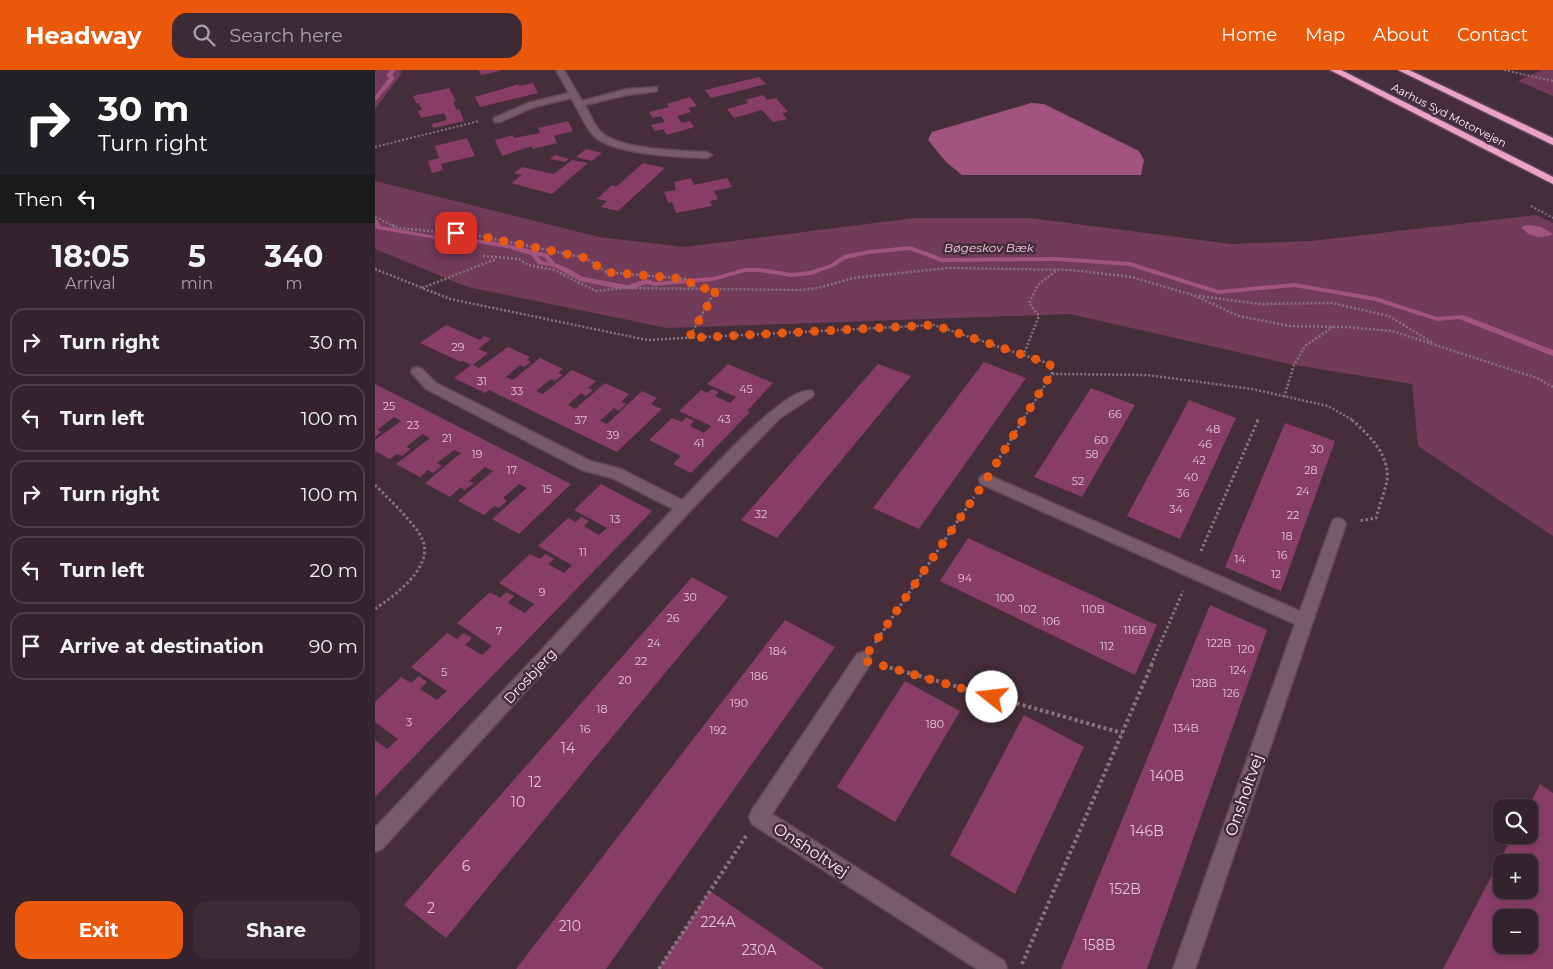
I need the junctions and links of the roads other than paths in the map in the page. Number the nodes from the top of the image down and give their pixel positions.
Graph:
1 (560, 70) edge
2 (1334, 70) edge
3 (1402, 70) edge
4 (654, 90) dead end
5 (575, 94) junction
6 (580, 104) junction
7 (497, 120) road end
8 (1553, 142) edge
9 (707, 155) dead end
10 (1553, 181) edge
11 (417, 372) dead end
12 (807, 394) dead end
13 (986, 480) road end
14 (684, 508) junction
15 (1338, 524) road end
16 (1305, 621) junction
17 (863, 660) road end
18 (375, 842) edge
19 (996, 969) edge
20 (1184, 969) edge

1 - 5 street
2 - 10 highway, Aarhus Syd Motorvejen
3 - 8 highway, Aarhus Syd Motorvejen
4 - 6 street
5 - 6 street
5 - 7 street
6 - 9 street
11 - 14 street
12 - 14 street, Drosbjerg
13 - 16 street
14 - 18 street, Drosbjerg
15 - 16 street, Onsholtvej
16 - 20 street, Onsholtvej
17 - 19 street, Onsholtvej

